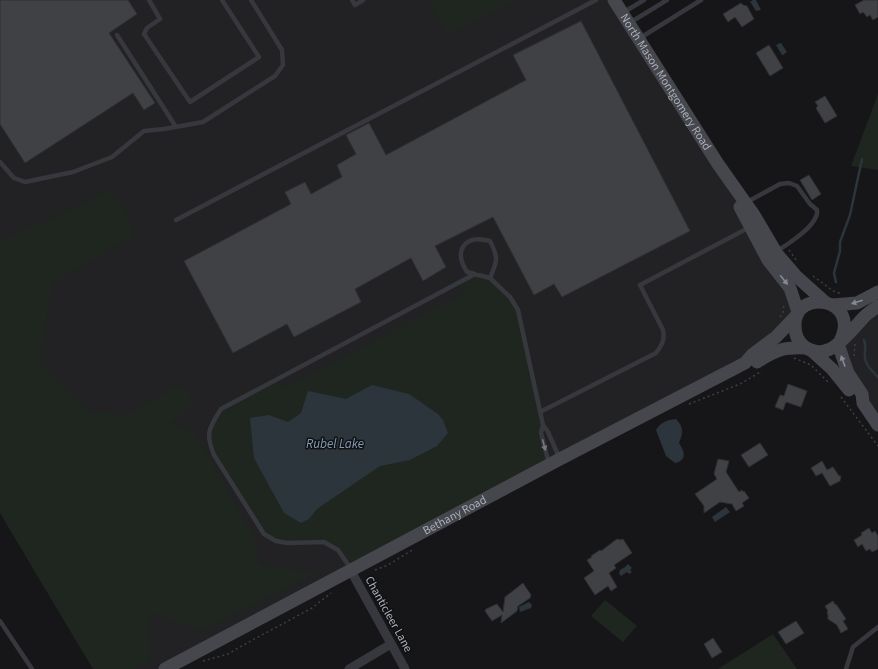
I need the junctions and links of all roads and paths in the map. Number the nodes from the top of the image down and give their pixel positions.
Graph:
1 (149, 0) edge
2 (222, 0) edge
3 (251, 0) edge
4 (352, 0) edge
5 (363, 0) edge
6 (596, 0) edge
7 (614, 0) edge
8 (644, 0) edge
9 (667, 0) edge
10 (701, 0) edge
11 (626, 18) junction
12 (117, 35) dead end
13 (639, 38) junction
14 (176, 127) junction
15 (0, 162) edge
16 (718, 164) junction
17 (746, 203) junction
18 (176, 220) dead end
19 (754, 224) junction
20 (776, 252) junction
21 (474, 274) junction
22 (490, 278) junction
23 (878, 292) edge
24 (784, 302) dead end
25 (829, 303) junction
26 (878, 306) edge
27 (798, 314) junction
28 (780, 318) dead end
29 (839, 342) junction
30 (808, 349) junction
31 (791, 358) dead end
32 (745, 363) junction
33 (762, 371) dead end
34 (828, 382) dead end
35 (838, 393) dead end
36 (864, 403) junction
37 (688, 405) dead end
38 (540, 412) junction
39 (543, 425) junction
40 (878, 425) edge
41 (878, 446) edge
42 (555, 462) junction
43 (416, 547) dead end
44 (374, 570) dead end
45 (351, 571) junction
46 (336, 589) dead end
47 (0, 621) edge
48 (878, 627) edge
49 (391, 644) junction
50 (202, 661) dead end
51 (32, 669) edge
52 (165, 669) edge
53 (349, 669) edge
54 (405, 669) edge
55 (846, 669) edge

1 - 2 lane
3 - 14 lane
4 - 5 lane
6 - 18 lane
7 - 11 main road, North Mason Montgomery Road
8 - 11 lane
9 - 11 lane
10 - 13 lane
11 - 13 main road, North Mason Montgomery Road
12 - 14 lane
13 - 16 main road, North Mason Montgomery Road
14 - 15 lane
16 - 17 main road, North Mason Montgomery Road
16 - 19 main road, North Mason Montgomery Road
17 - 19 main road, North Mason Montgomery Road
17 - 20 lane
19 - 20 main road, North Mason Montgomery Road
19 -> 27 main road, North Mason Montgomery Road
19 - 38 lane
20 - 25 main road, North Mason Montgomery Road
21 - 22 lane
21 - 22 lane
21 - 45 lane
22 - 38 lane
23 -> 25 main road
24 - 28 path
25 - 27 main road
25 - 29 main road
26 - 29 main road
27 - 30 main road
27 - 32 main road, Bethany Road
29 - 30 main road
36 -> 29 main road
30 - 32 main road, Bethany Road
30 - 36 main road
31 - 34 path
32 - 42 main road, Bethany Road
33 - 37 path
35 - 41 path
36 - 40 main road
38 - 39 lane
39 - 42 lane
39 -> 42 lane
42 - 45 main road, Bethany Road
43 - 44 path
45 - 49 street, Chanticleer Lane
45 - 52 main road, Bethany Road
46 - 50 path
47 - 51 lane
48 - 55 lane
49 - 53 street
49 - 54 street, Chanticleer Lane

